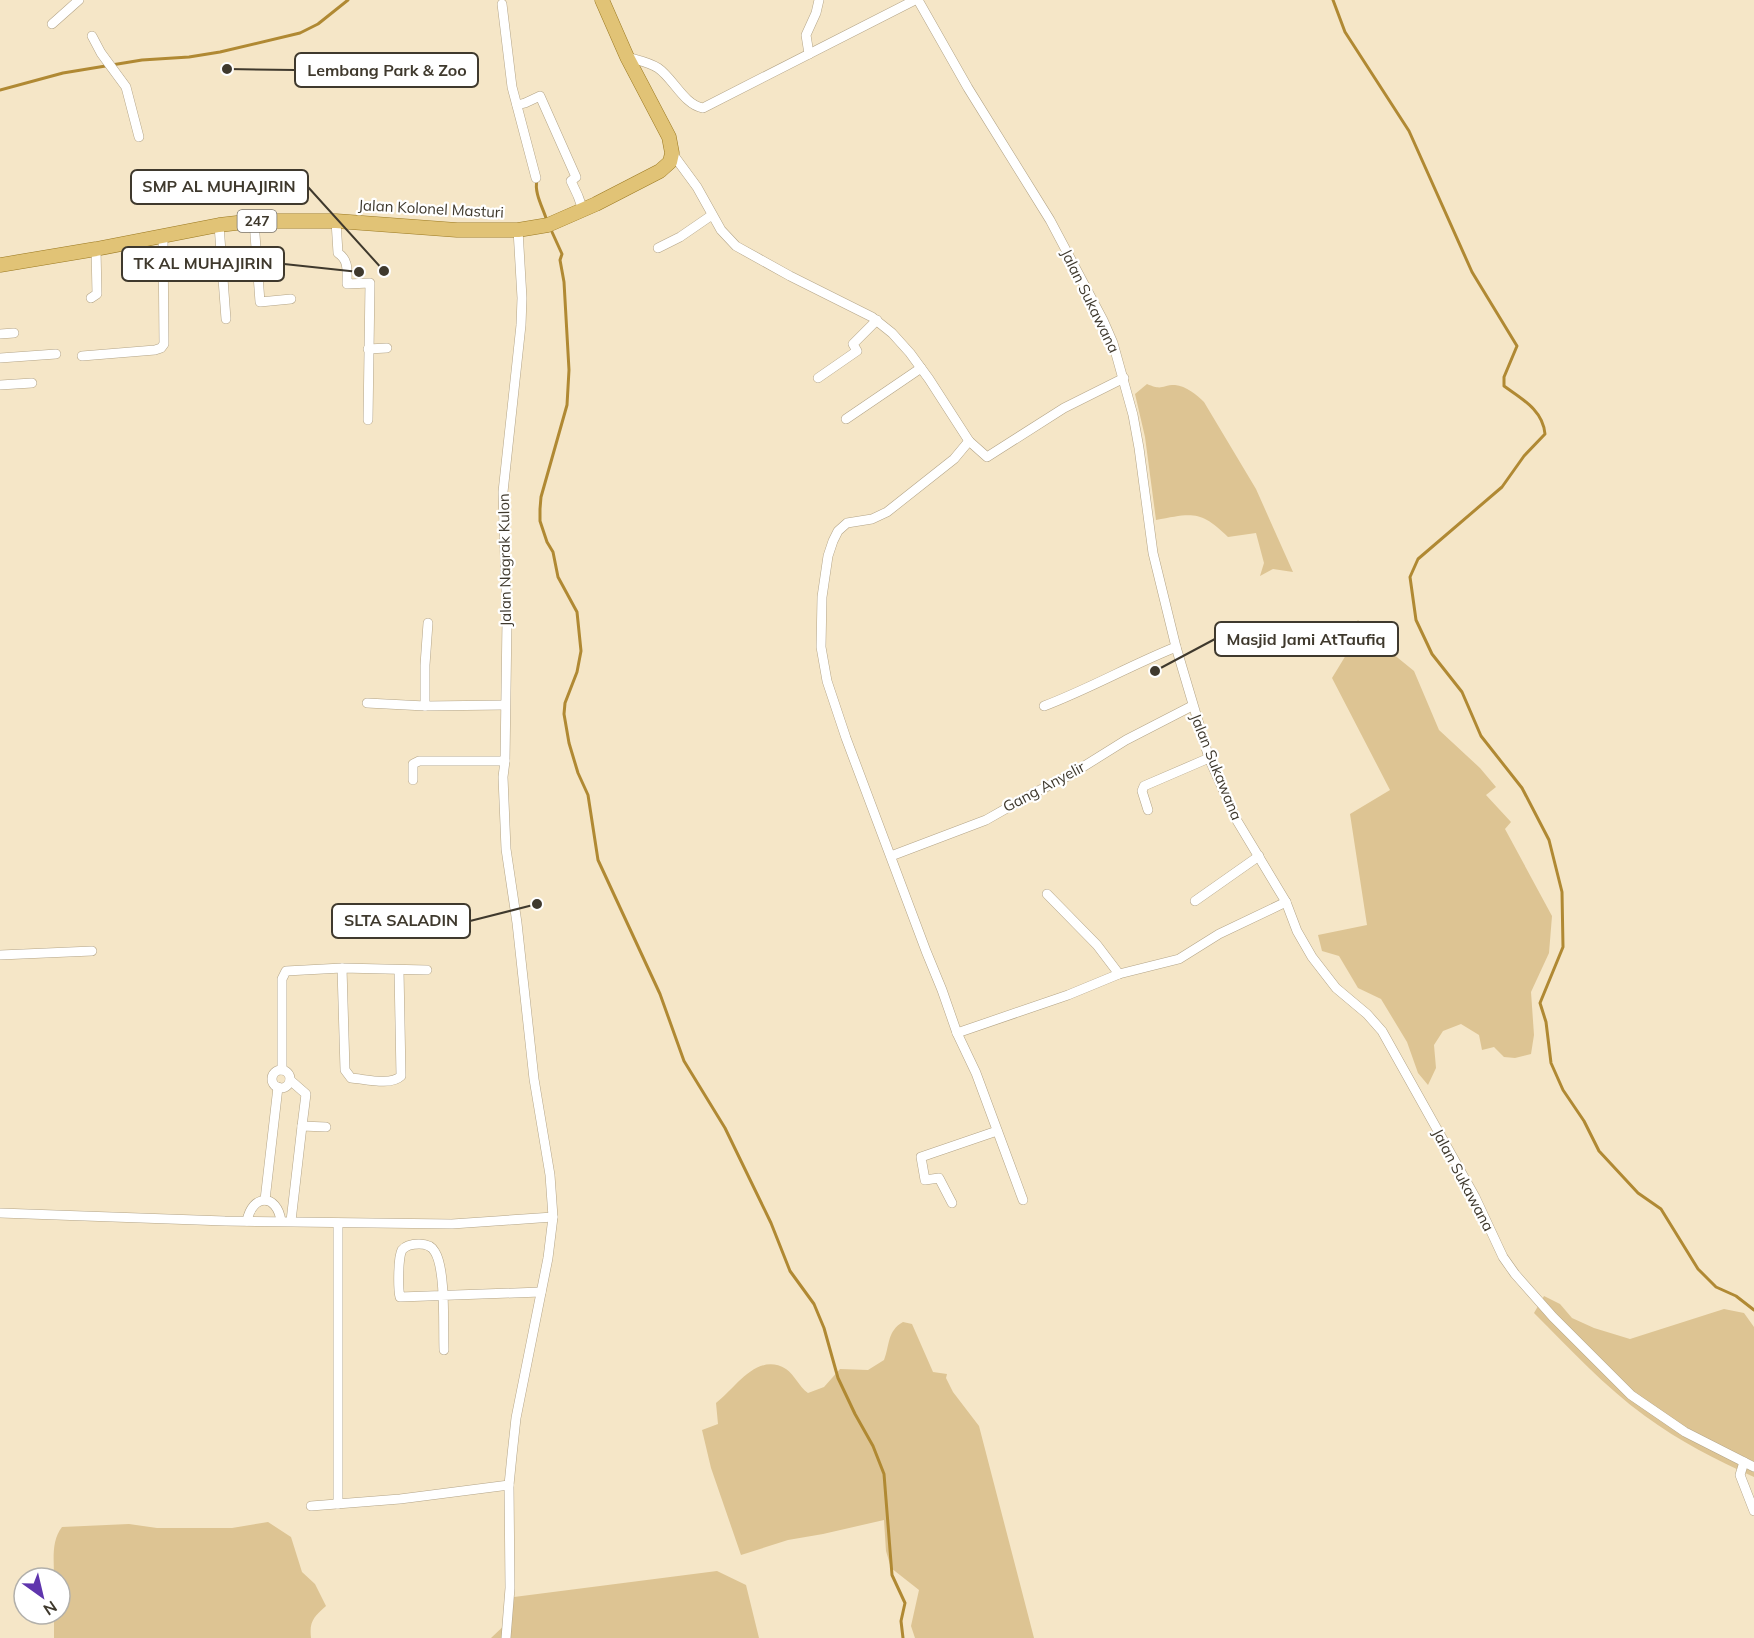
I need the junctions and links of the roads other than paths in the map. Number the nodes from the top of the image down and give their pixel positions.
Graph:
1 (80, 0) edge
2 (602, 0) edge
3 (819, 0) edge
4 (916, 0) edge
5 (502, 4) dead end
6 (52, 24) dead end
7 (92, 36) dead end
8 (809, 54) junction
9 (627, 57) junction
10 (518, 105) junction
11 (139, 137) dead end
12 (672, 153) junction
13 (536, 178) dead end
14 (583, 210) junction
15 (712, 215) junction
16 (254, 221) junction
17 (336, 221) junction
18 (219, 225) junction
19 (518, 230) junction
20 (163, 236) junction
21 (658, 248) dead end
22 (96, 249) junction
23 (0, 265) edge
24 (91, 298) dead end
25 (291, 299) dead end
26 (226, 320) dead end
27 (877, 321) junction
28 (14, 333) dead end
29 (0, 334) edge
30 (387, 348) dead end
31 (368, 349) junction
32 (56, 354) dead end
33 (81, 356) dead end
34 (0, 358) edge
35 (921, 368) junction
36 (818, 378) dead end
37 (1124, 378) junction
38 (32, 383) dead end
39 (0, 385) edge
40 (846, 419) dead end
41 (368, 420) dead end
42 (969, 441) junction
43 (428, 623) dead end
44 (1176, 647) junction
45 (367, 703) dead end
46 (505, 705) junction
47 (425, 706) junction
48 (1044, 706) dead end
49 (1192, 706) junction
50 (1209, 758) junction
51 (505, 761) junction
52 (412, 780) dead end
53 (1148, 810) dead end
54 (891, 856) junction
55 (1259, 856) junction
56 (1047, 894) dead end
57 (1195, 901) dead end
58 (1287, 902) junction
59 (92, 951) dead end
60 (0, 955) edge
61 (342, 969) junction
62 (399, 970) junction
63 (427, 970) dead end
64 (1119, 974) junction
65 (957, 1033) junction
66 (282, 1070) junction
67 (290, 1080) junction
68 (278, 1087) junction
69 (302, 1126) junction
70 (326, 1127) dead end
71 (997, 1131) junction
72 (265, 1200) junction
73 (1023, 1200) dead end
74 (952, 1203) dead end
75 (0, 1213) edge
76 (553, 1217) junction
77 (247, 1221) junction
78 (286, 1221) junction
79 (338, 1223) junction
80 (541, 1292) junction
81 (442, 1296) junction
82 (444, 1350) dead end
83 (1744, 1462) junction
84 (1754, 1467) edge
85 (509, 1485) junction
86 (338, 1504) junction
87 (311, 1506) dead end
88 (1754, 1511) edge
89 (506, 1638) edge

1 - 6 street
2 - 9 main road
3 - 8 street
4 - 8 street
4 - 37 street, Jalan Sukawana
5 - 10 street
7 - 11 street
8 - 9 street
9 - 12 main road
10 - 13 street
10 - 14 street
12 - 14 main road, Jalan Kolonel Masturi / 247
12 - 15 street
14 - 19 main road, Jalan Kolonel Masturi / 247
15 - 21 street
15 - 27 street
16 - 17 main road, Jalan Kolonel Masturi / 247
16 - 18 main road, Jalan Kolonel Masturi / 247
16 - 25 street
17 - 19 main road, Jalan Kolonel Masturi / 247
17 - 31 street
18 - 20 main road, Jalan Kolonel Masturi / 247
18 - 26 street
19 - 46 street, Jalan Nagrak Kulon
20 - 22 main road, Jalan Kolonel Masturi / 247
20 - 33 street
22 - 23 main road, Jalan Kolonel Masturi / 247
22 - 24 street
27 - 35 street
27 - 36 street
28 - 29 street
30 - 31 street
31 - 41 street
32 - 34 street
35 - 40 street
35 - 42 street
37 - 42 street
37 - 44 street, Jalan Sukawana
38 - 39 street
42 - 54 street
43 - 47 street
44 - 48 street
44 - 49 street, Jalan Sukawana
45 - 47 street
46 - 47 street
46 - 51 street, Jalan Nagrak Kulon
49 - 50 street, Jalan Sukawana
49 - 54 street, Gang Anyelir
50 - 53 street
50 - 55 street, Jalan Sukawana
51 - 52 street
51 - 76 street, Jalan Nagrak Kulon
54 - 65 street
55 - 57 street
55 - 58 street, Jalan Sukawana
56 - 64 street
58 - 64 street
58 - 83 street, Jalan Sukawana
59 - 60 street
61 - 62 street
61 - 62 street
61 - 66 street
62 - 63 street
64 - 65 street
65 - 71 street
66 - 67 street
66 - 68 street
67 - 68 street
67 - 69 street
68 - 72 street
69 - 70 street
69 - 78 street
71 - 73 street
71 - 74 street
72 - 77 street
72 - 78 street
75 - 77 street
76 - 79 street
76 - 80 street, Jalan Nagrak Kulon
77 - 78 street
78 - 79 street
79 - 86 street
80 - 81 street
80 - 85 street, Jalan Nagrak Kulon
81 - 81 street
81 - 82 street
83 - 84 street, Jalan Sukawana
83 - 88 street
85 - 86 street
85 - 89 street, Jalan Nagrak Kulon
86 - 87 street

